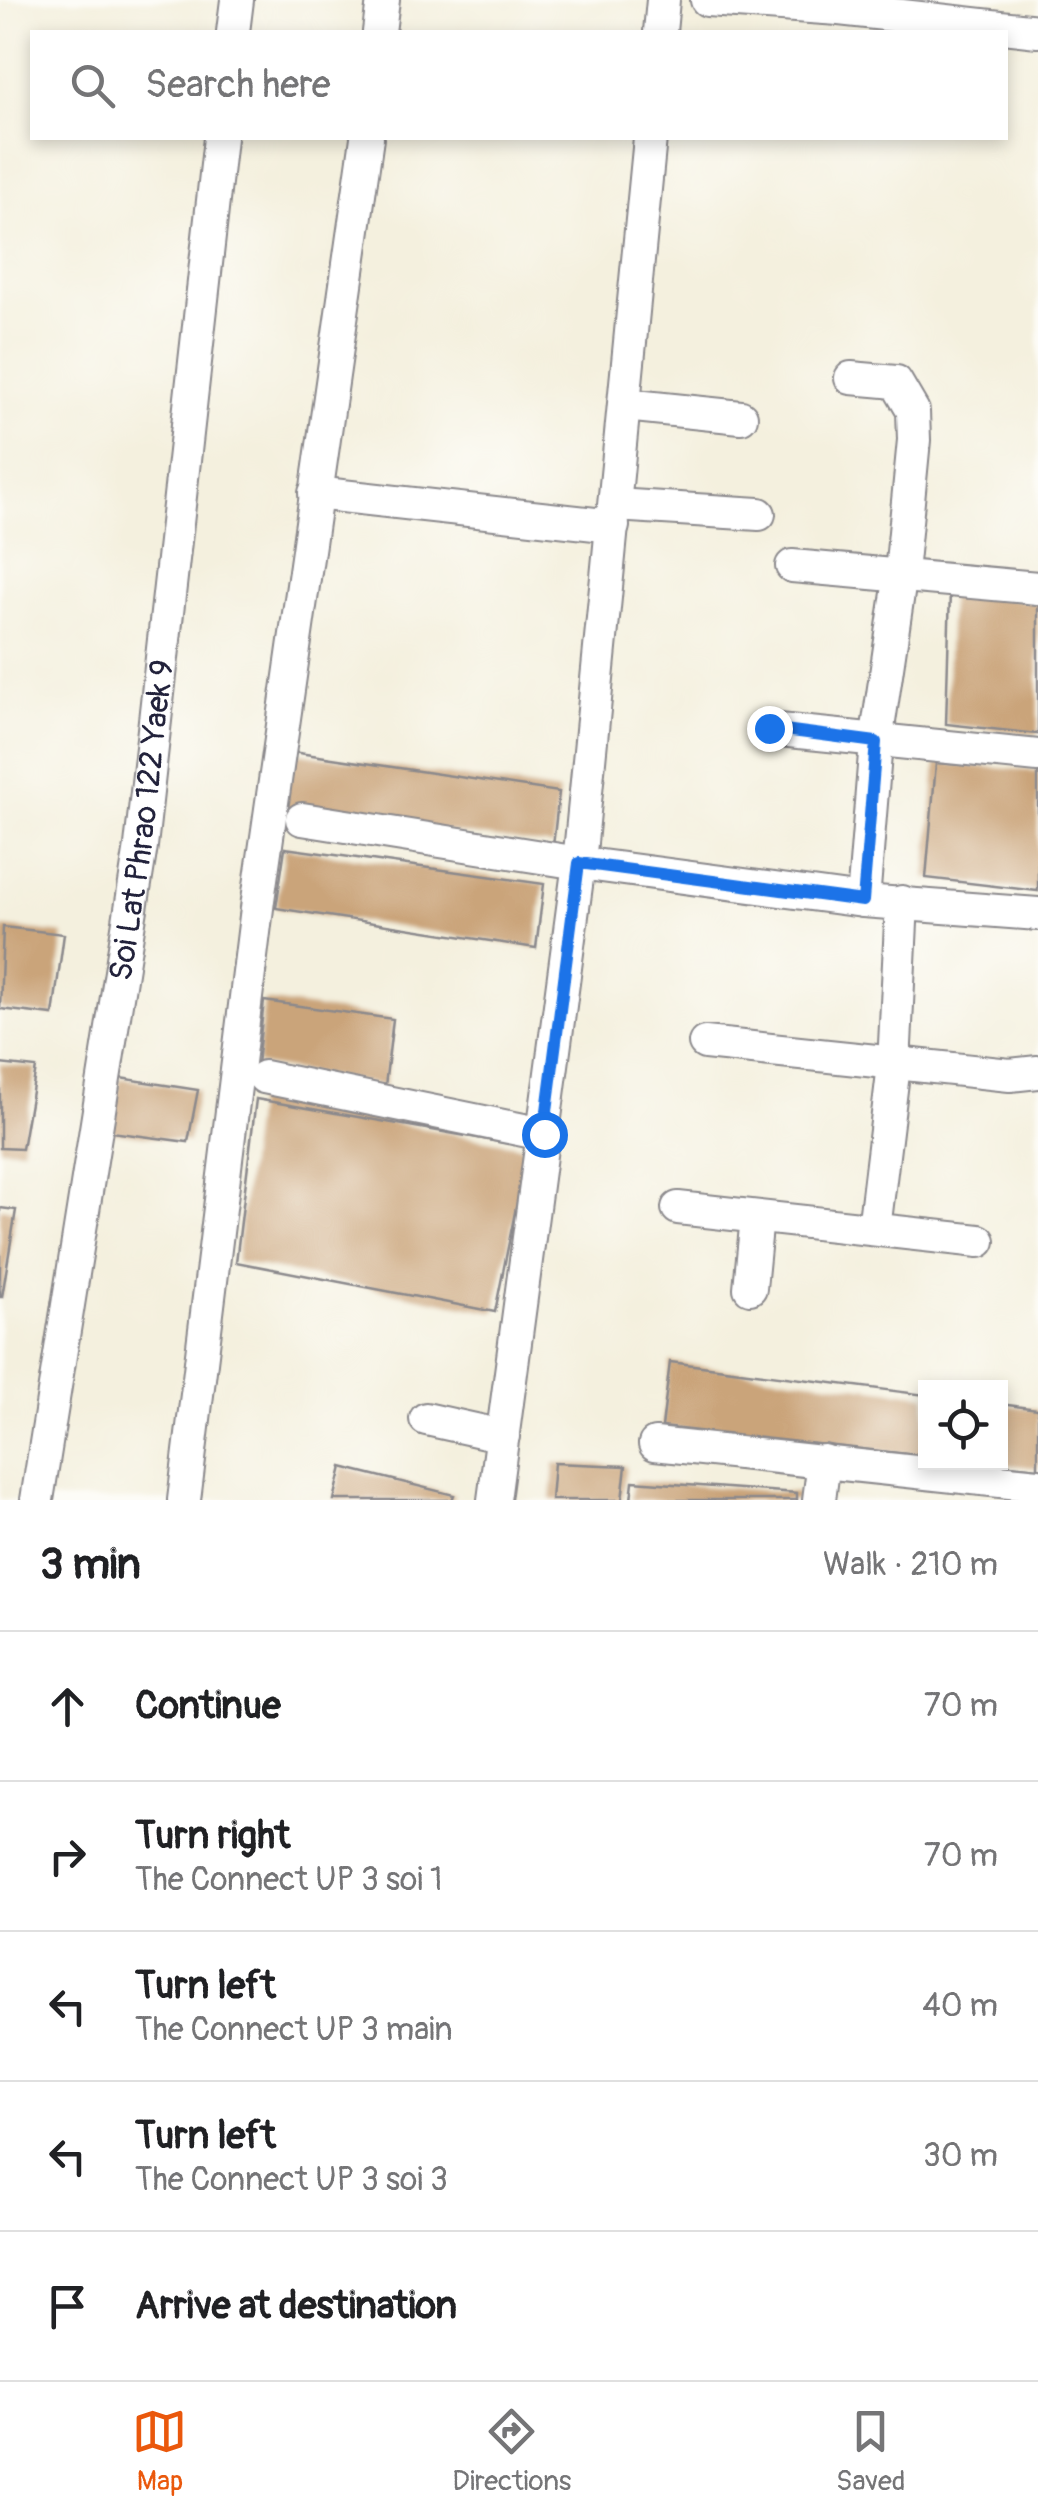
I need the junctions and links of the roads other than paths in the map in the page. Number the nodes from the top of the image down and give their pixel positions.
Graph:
1 (238, 0) edge
2 (383, 0) edge
3 (663, 0) edge
4 (707, 0) edge
5 (839, 4) edge
6 (233, 30) edge
7 (379, 30) edge
8 (660, 30) edge
9 (1038, 32) edge
10 (220, 140) edge
11 (367, 140) edge
12 (650, 140) edge
13 (851, 378) dead end
14 (625, 406) junction
15 (741, 418) dead end
16 (316, 493) junction
17 (760, 514) dead end
18 (614, 516) junction
19 (792, 566) dead end
20 (901, 573) junction
21 (1038, 588) edge
22 (769, 728) dead end
23 (876, 742) junction
24 (1038, 756) edge
25 (302, 818) dead end
26 (579, 863) junction
27 (863, 901) junction
28 (902, 902) junction
29 (1038, 914) edge
30 (704, 1043) dead end
31 (894, 1065) junction
32 (1038, 1072) edge
33 (264, 1078) dead end
34 (544, 1134) junction
35 (678, 1208) dead end
36 (757, 1216) junction
37 (874, 1229) junction
38 (979, 1241) dead end
39 (750, 1288) dead end
40 (426, 1419) dead end
41 (503, 1436) junction
42 (655, 1444) dead end
43 (824, 1461) junction
44 (1038, 1485) edge
45 (38, 1500) edge
46 (184, 1500) edge
47 (494, 1500) edge
48 (820, 1500) edge

1 - 6 street
2 - 7 street
3 - 8 street
4 - 5 street
5 - 9 street
10 - 45 street, Soi Lat Phrao 122 Yaek 9
11 - 16 street
12 - 14 street
13 - 20 street
14 - 15 street
14 - 18 street
16 - 18 street
16 - 46 street
17 - 18 street
18 - 26 street
19 - 20 street
20 - 21 street
20 - 23 street
22 - 23 street
23 - 24 street
23 - 27 street
25 - 26 street
26 - 27 street
26 - 34 street
27 - 28 street
28 - 29 street
28 - 31 street
30 - 31 street
31 - 32 street
31 - 37 street
33 - 34 street
34 - 41 street
35 - 36 street
36 - 37 street
36 - 39 street
37 - 38 street
40 - 41 street
41 - 47 street
42 - 43 street
43 - 44 street
43 - 48 street

